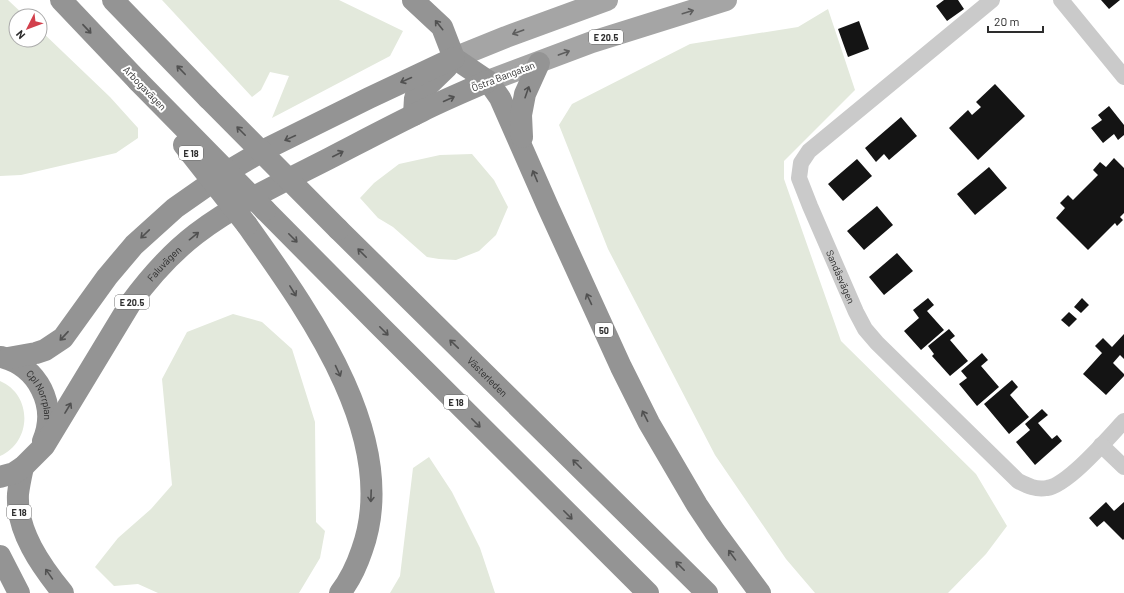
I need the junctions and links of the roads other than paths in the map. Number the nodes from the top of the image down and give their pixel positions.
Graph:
1 (61, 0) edge
2 (113, 0) edge
3 (413, 0) edge
4 (607, 0) edge
5 (726, 0) edge
6 (992, 0) edge
7 (1062, 0) edge
8 (454, 58) junction
9 (539, 62) junction
10 (1124, 77) edge
11 (138, 81) junction
12 (488, 81) junction
13 (414, 115) junction
14 (522, 145) junction
15 (266, 154) junction
16 (290, 177) joint
17 (3, 357) edge
18 (1124, 421) edge
19 (1101, 445) junction
20 (39, 452) junction
21 (23, 467) junction
22 (1124, 467) edge
23 (0, 477) edge
24 (0, 556) edge
25 (0, 572) edge
26 (757, 590) edge
27 (18, 593) edge
28 (63, 593) edge
29 (340, 593) edge
30 (648, 593) edge
31 (707, 593) edge

1 -> 11 highway, Arbogavägen / E 18
15 -> 2 highway, bridge
8 -> 3 highway
4 -> 8 main road
9 -> 5 main road, Östra Bangatan / E 20.5
6 - 19 street, Sandåsvägen
7 - 10 street
8 - 12 highway, 50
8 - 13 highway
8 -> 15 highway
9 - 12 main road, Östra Bangatan / E 20.5
14 -> 9 highway
11 -> 29 highway, E 18, bridge
11 -> 30 highway, Arbogavägen / E 18, bridge
13 -> 12 highway, Östra Bangatan / E 20.5
12 - 14 highway, 50
16 -> 13 highway, Östra Bangatan / E 20.5
26 -> 14 highway, 50
15 -> 17 highway
31 -> 15 highway, Västerleden, bridge
20 -> 16 highway, Faluvägen / E 20.5
17 - 20 highway, Cpl Norrplan
18 - 19 street, Sandåsvägen
19 - 22 street
20 - 21 highway, Cpl Norrplan / E 20.5
21 - 23 highway, Cpl Norrplan / E 20.5
28 -> 21 highway, E 18
24 - 27 highway
25 - 27 highway

